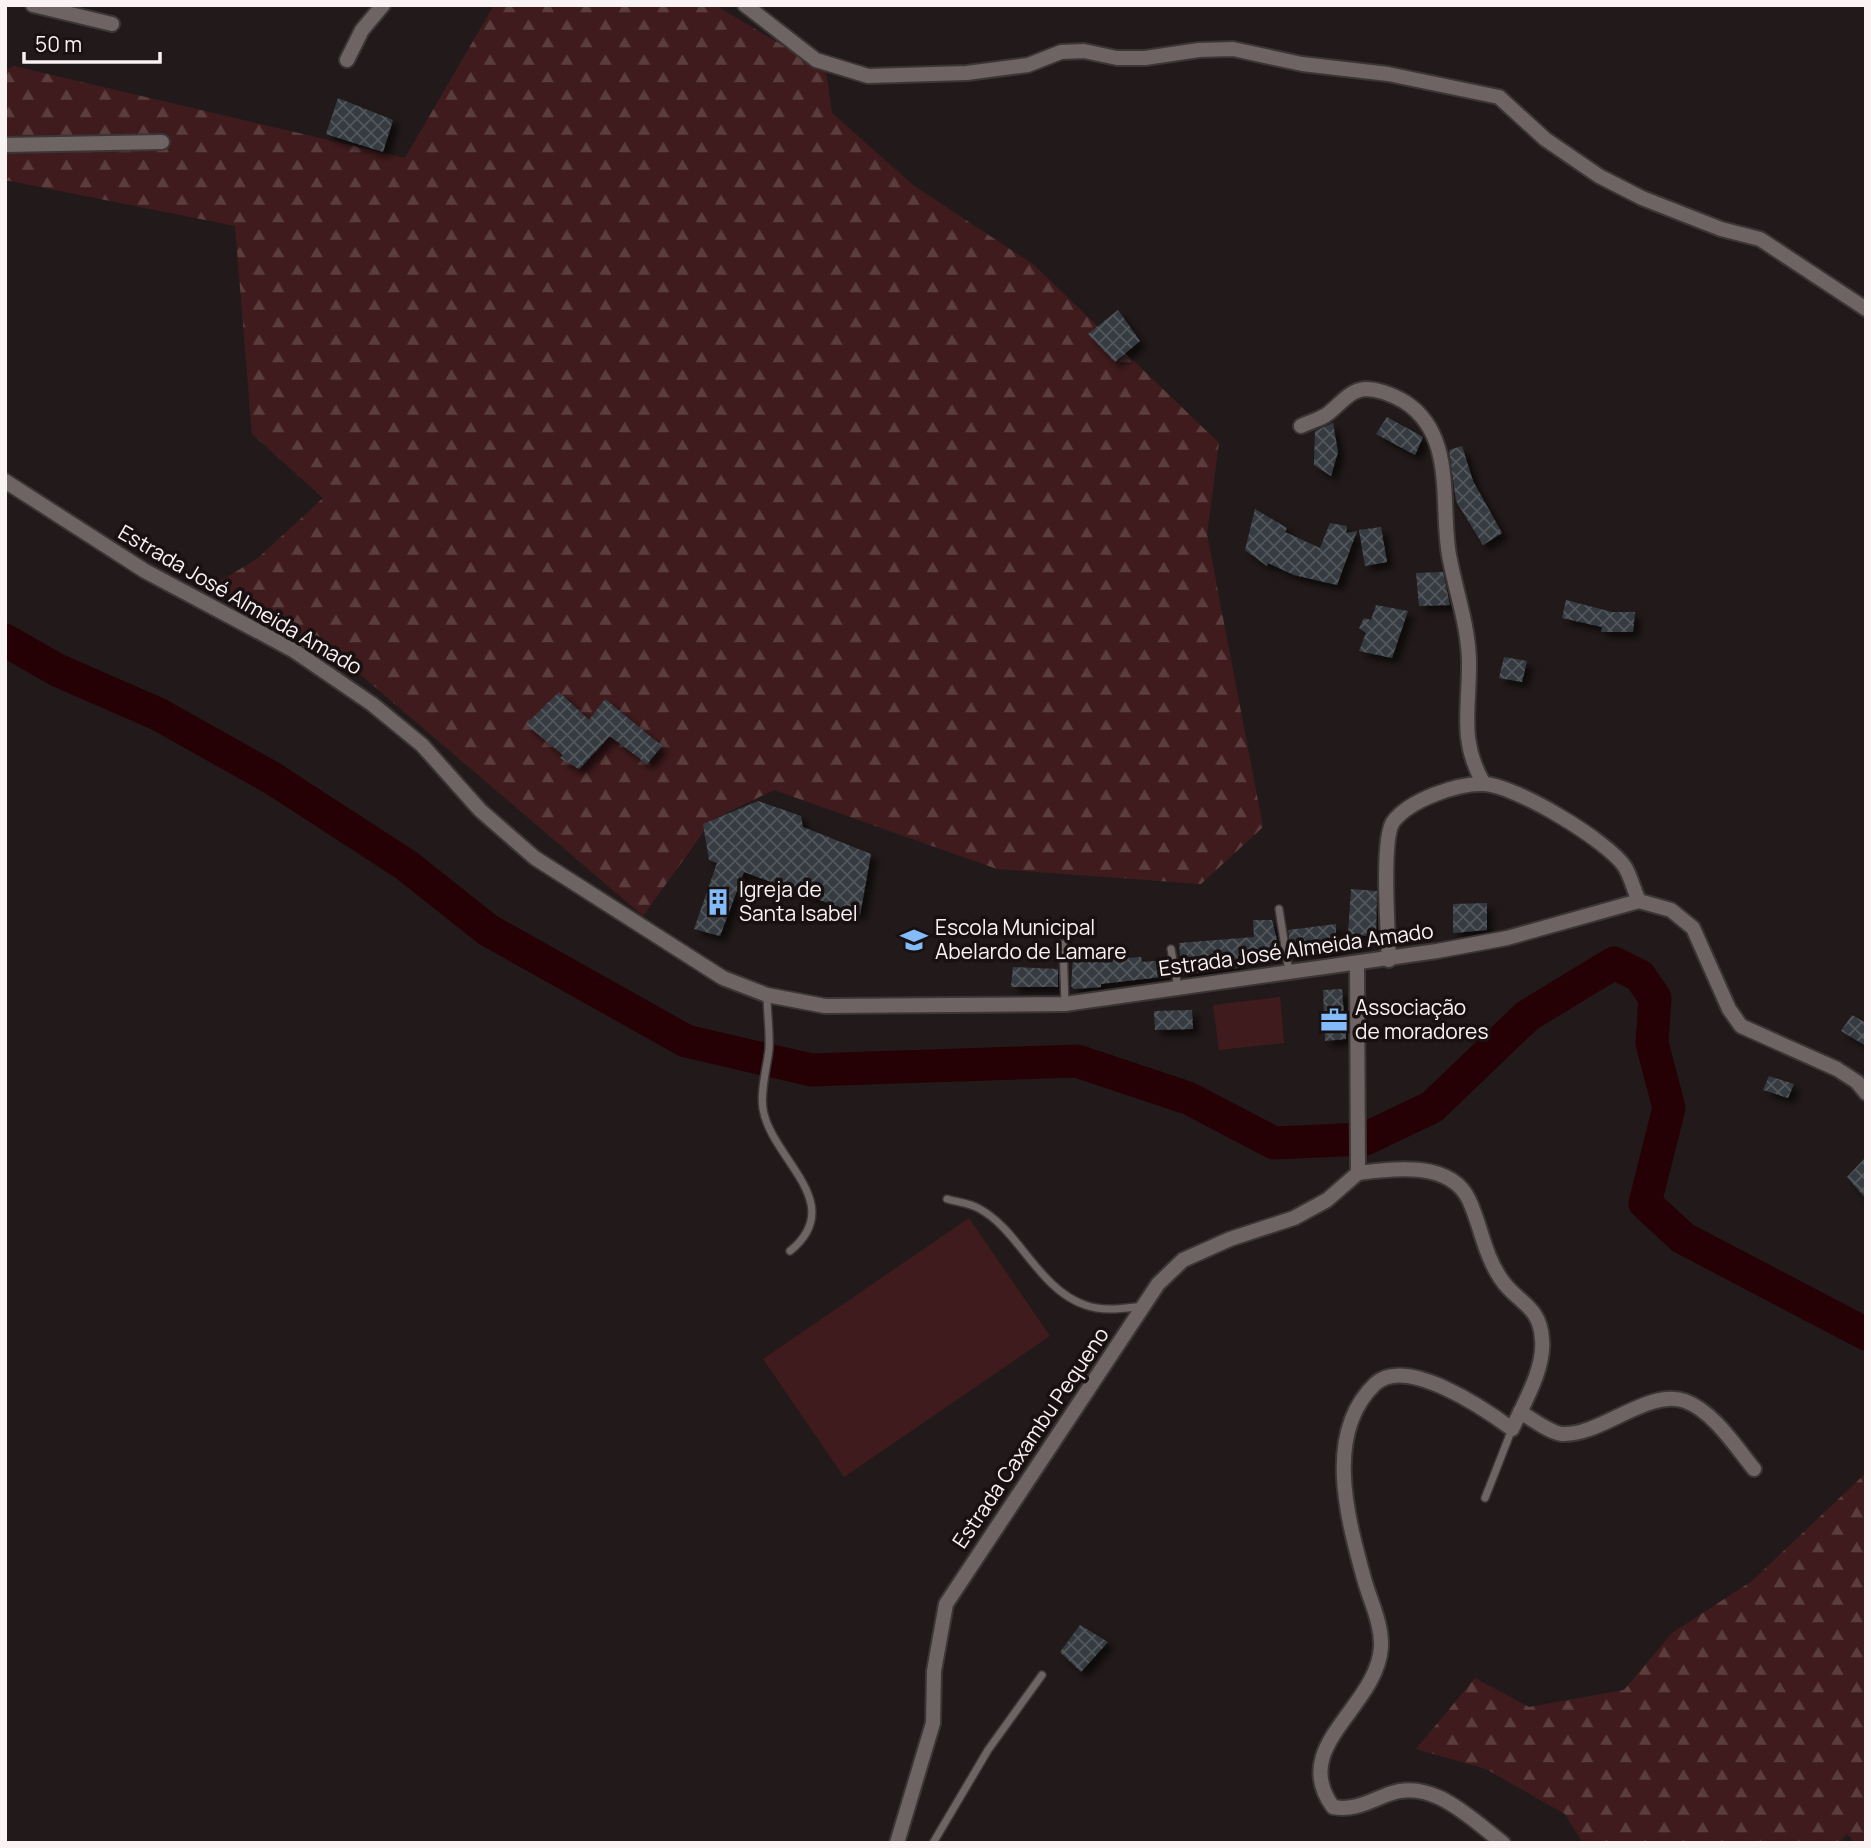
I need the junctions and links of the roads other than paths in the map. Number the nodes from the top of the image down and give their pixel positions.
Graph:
1 (33, 5) edge
2 (383, 5) edge
3 (745, 5) edge
4 (112, 24) dead end
5 (347, 60) dead end
6 (162, 142) dead end
7 (5, 145) edge
8 (1866, 309) edge
9 (1301, 426) dead end
10 (5, 481) edge
11 (1484, 784) junction
12 (1639, 901) junction
13 (1279, 909) dead end
14 (1063, 944) dead end
15 (1171, 949) dead end
16 (1389, 960) junction
17 (1357, 964) junction
18 (1289, 973) junction
19 (1178, 988) junction
20 (767, 995) junction
21 (1065, 1004) junction
22 (1866, 1093) edge
23 (1358, 1166) junction
24 (947, 1199) dead end
25 (790, 1251) dead end
26 (1145, 1306) junction
27 (1520, 1412) junction
28 (1512, 1429) junction
29 (1754, 1469) dead end
30 (1485, 1498) dead end
31 (1042, 1675) dead end
32 (897, 1843) edge
33 (933, 1843) edge
34 (1503, 1843) edge

1 - 4 street
2 - 5 street
3 - 8 street
6 - 7 street
9 - 11 street
10 - 20 street, Estrada José Almeida Amado
11 - 12 street
11 - 16 street
12 - 16 street, Estrada José Almeida Amado
12 - 22 street
13 - 18 lane
14 - 21 lane
15 - 19 lane
16 - 17 street, Estrada José Almeida Amado
17 - 18 street, Estrada José Almeida Amado
17 - 23 street
18 - 19 street, Estrada José Almeida Amado
19 - 21 street, Estrada José Almeida Amado
20 - 21 street, Estrada José Almeida Amado
20 - 25 lane
23 - 26 street, Estrada Caxambu Pequeno
23 - 27 street
24 - 26 lane
26 - 32 street, Estrada Caxambu Pequeno
27 - 28 street
27 - 29 street
28 - 30 lane
28 - 34 street
31 - 33 lane

